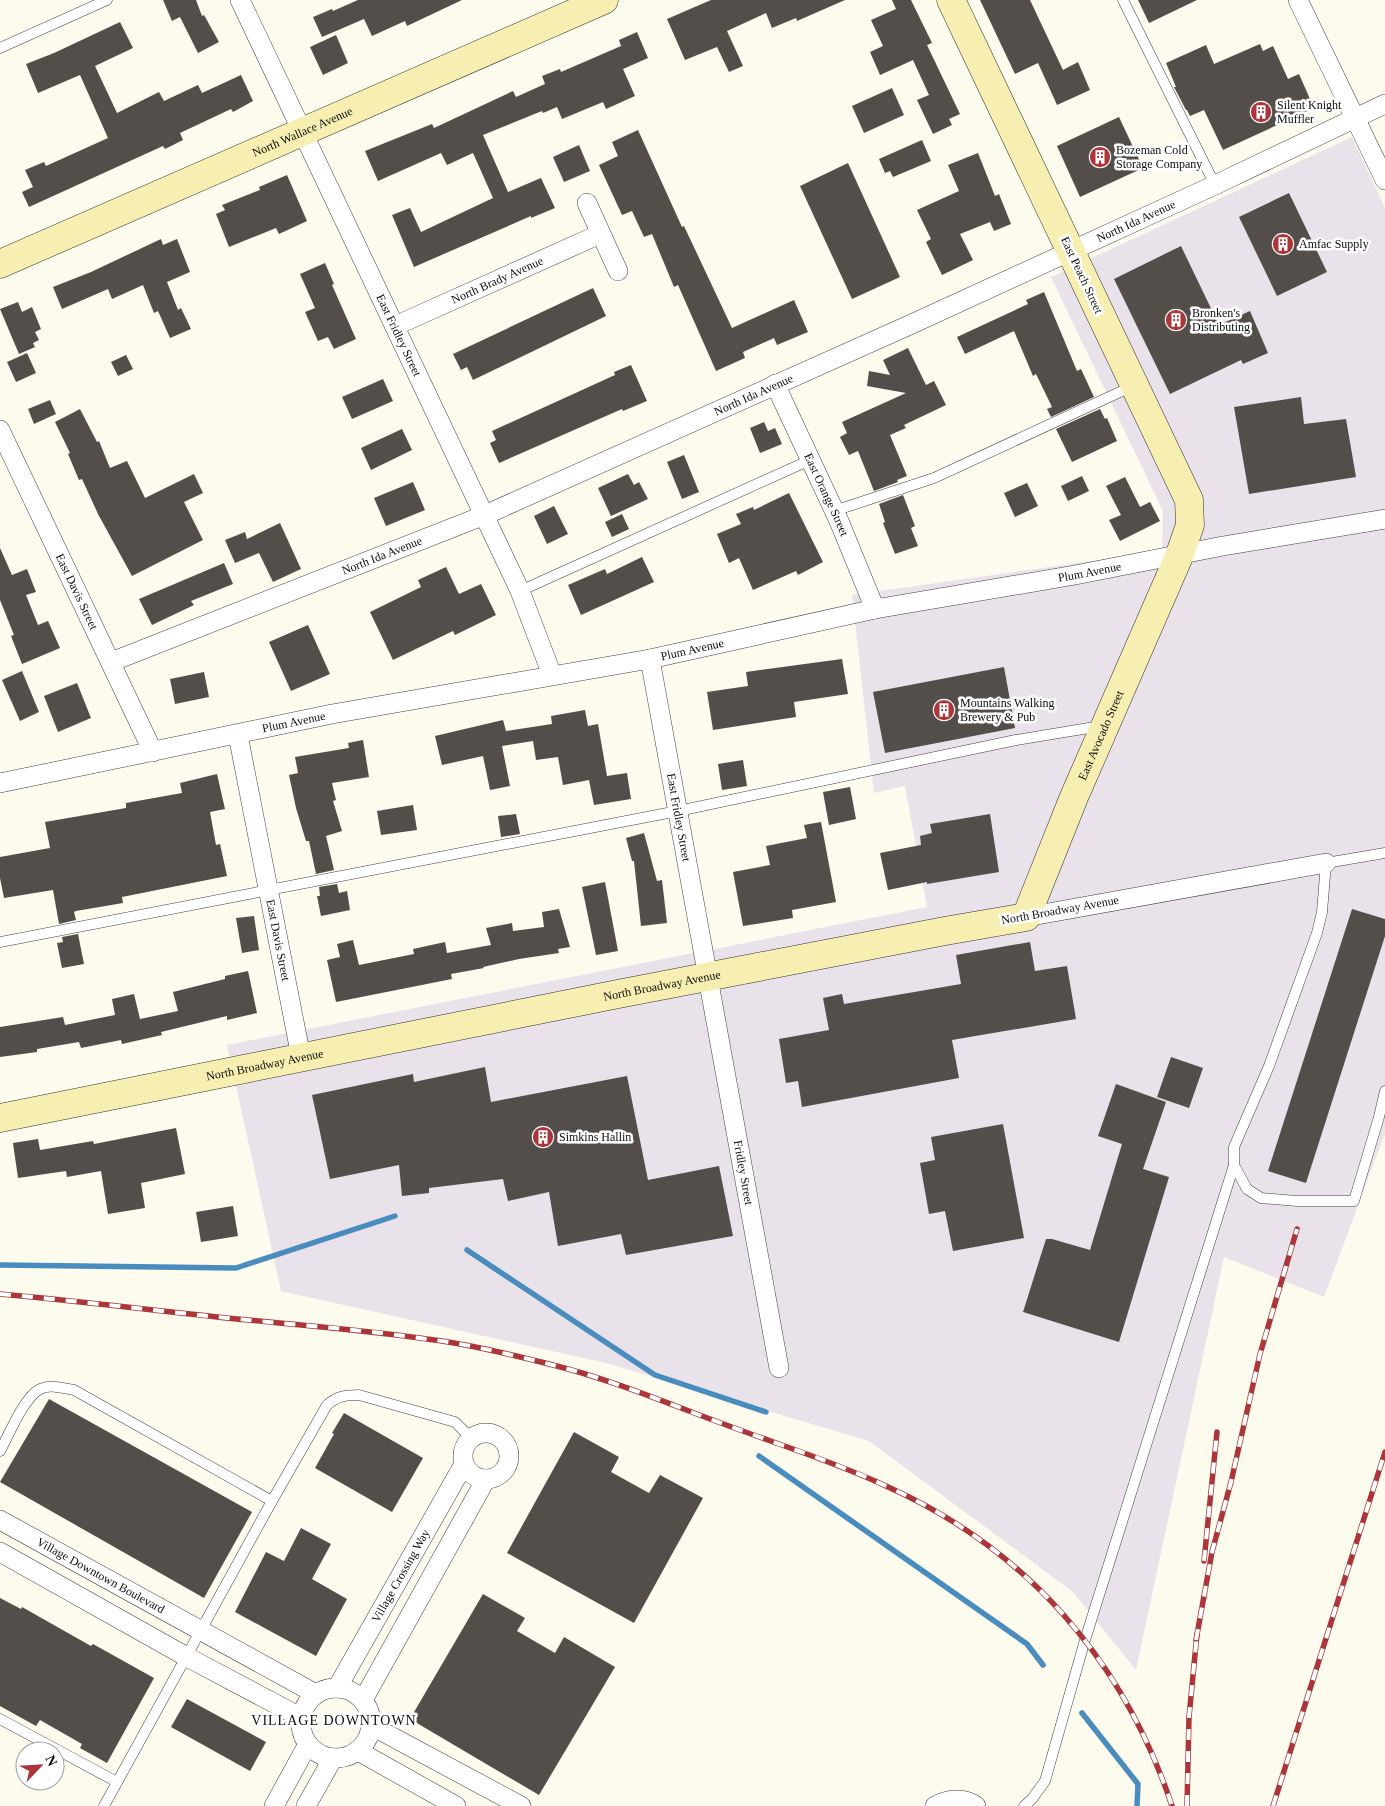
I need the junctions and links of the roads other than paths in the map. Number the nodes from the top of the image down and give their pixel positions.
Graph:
1 (107, 0) edge
2 (240, 0) edge
3 (604, 0) edge
4 (951, 0) edge
5 (1123, 0) edge
6 (1298, 0) edge
7 (0, 48) edge
8 (1385, 104) edge
9 (1356, 118) junction
10 (302, 132) junction
11 (1385, 180) edge
12 (1215, 185) junction
13 (587, 203) dead end
14 (600, 234) junction
15 (1071, 250) junction
16 (0, 264) edge
17 (618, 270) dead end
18 (395, 326) junction
19 (775, 384) junction
20 (1134, 386) junction
21 (1, 436) edge
22 (810, 460) junction
23 (834, 511) junction
24 (484, 515) junction
25 (1385, 519) edge
26 (1180, 554) junction
27 (520, 591) junction
28 (875, 609) junction
29 (650, 659) junction
30 (111, 662) junction
31 (552, 675) junction
32 (1105, 725) junction
33 (238, 734) junction
34 (153, 752) junction
35 (0, 783) edge
36 (678, 811) junction
37 (1385, 853) edge
38 (1326, 863) junction
39 (268, 890) junction
40 (1026, 917) junction
41 (0, 942) edge
42 (708, 977) junction
43 (302, 1057) junction
44 (1385, 1091) edge
45 (0, 1118) edge
46 (1234, 1164) junction
47 (779, 1368) dead end
48 (471, 1438) junction
49 (0, 1451) edge
50 (464, 1464) junction
51 (486, 1479) junction
52 (272, 1501) junction
53 (0, 1520) edge
54 (0, 1552) edge
55 (201, 1631) junction
56 (187, 1657) junction
57 (337, 1688) junction
58 (316, 1694) junction
59 (363, 1700) junction
60 (302, 1718) junction
61 (0, 1719) edge
62 (372, 1726) junction
63 (308, 1744) junction
64 (358, 1751) junction
65 (333, 1758) junction
66 (117, 1782) junction
67 (498, 1801) edge
68 (104, 1806) edge
69 (274, 1806) edge
70 (306, 1806) edge
71 (456, 1806) edge
72 (521, 1806) edge
73 (935, 1806) edge
74 (976, 1806) edge
75 (1024, 1806) edge

1 - 7 lane
2 - 10 street, East Fridley Street
3 - 10 street, North Wallace Avenue
4 - 15 street, East Peach Street
5 - 12 lane
6 - 9 street
8 - 9 street, North Ida Avenue
9 - 11 street
9 - 12 street, North Ida Avenue
10 - 16 street, North Wallace Avenue
10 - 18 street, East Fridley Street
12 - 15 street, North Ida Avenue
13 - 14 street
14 - 17 street
14 - 18 street, North Brady Avenue
15 - 19 street, North Ida Avenue
15 - 20 street, East Peach Street
18 - 24 street, East Fridley Street
19 - 22 street, East Orange Street
19 - 24 street, North Ida Avenue
20 - 23 lane
20 - 26 street, East Peach Street
21 - 30 street, East Davis Street
22 - 23 street, East Orange Street
22 - 27 lane
23 - 28 street, East Orange Street
24 - 27 street, East Fridley Street
24 - 30 street, North Ida Avenue
25 - 26 street, Plum Avenue
26 - 28 street, Plum Avenue
26 - 32 street, East Avocado Street
27 - 31 street, East Fridley Street
28 - 29 street, Plum Avenue
29 - 31 street, Plum Avenue
29 - 36 street, East Fridley Street
30 - 34 street, East Davis Street
31 - 33 street, Plum Avenue
32 - 36 lane
32 - 40 street, East Avocado Street
33 - 34 street, Plum Avenue
33 - 39 street, East Davis Street
34 - 35 street, Plum Avenue
36 - 39 lane
36 - 42 street, East Fridley Street
37 - 38 lane
38 - 40 street, North Broadway Avenue
38 - 46 lane
39 - 41 lane
39 - 43 street, East Davis Street
40 - 42 street, North Broadway Avenue
42 - 43 street, North Broadway Avenue
42 - 47 street, Fridley Street
43 - 45 street, North Broadway Avenue
44 - 46 lane
46 - 75 lane
48 - 50 street, Village Crossing Way
48 - 51 street
48 - 52 lane
49 - 52 lane
50 - 51 street
50 - 57 street, Village Crossing Way
51 - 59 street
52 - 55 lane
53 - 55 street, Village Downtown Boulevard
54 - 56 street
55 - 56 lane
55 - 58 street, Village Downtown Boulevard
56 - 60 street
56 - 66 lane
57 - 58 street
57 - 59 street
58 - 60 street
59 - 62 street
60 - 63 street
61 - 66 lane
62 - 64 street
62 - 67 street
63 - 65 street
63 - 69 street
64 - 65 street
64 - 71 street
65 - 70 street
66 - 68 lane
67 - 72 street
73 - 74 street

